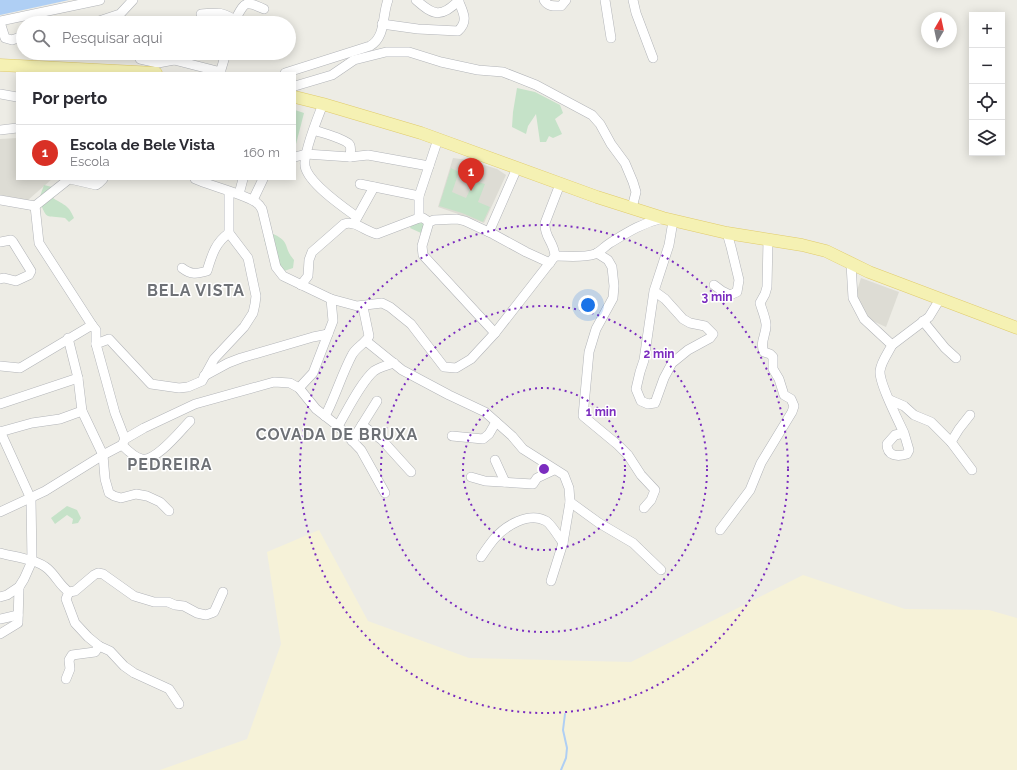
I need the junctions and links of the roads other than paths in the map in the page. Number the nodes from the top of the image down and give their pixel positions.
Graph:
1 (100, 0) edge
2 (133, 0) edge
3 (388, 0) edge
4 (416, 0) edge
5 (458, 0) edge
6 (544, 0) edge
7 (566, 0) edge
8 (605, 0) edge
9 (634, 0) edge
10 (264, 9) dead end
11 (201, 14) dead end
12 (24, 16) edge
13 (114, 16) edge
14 (228, 16) edge
15 (237, 16) edge
16 (16, 18) edge
17 (0, 21) edge
18 (382, 24) junction
19 (611, 38) dead end
20 (16, 39) edge
21 (653, 58) dead end
22 (144, 60) edge
23 (174, 60) joint
24 (224, 60) edge
25 (0, 65) edge
26 (141, 72) edge
27 (216, 72) edge
28 (220, 72) edge
29 (288, 72) edge
30 (296, 86) edge
31 (0, 94) edge
32 (16, 97) edge
33 (296, 97) edge
34 (323, 104) junction
35 (16, 128) edge
36 (0, 130) edge
37 (314, 130) junction
38 (438, 139) junction
39 (306, 154) junction
40 (296, 157) edge
41 (350, 157) junction
42 (429, 166) junction
43 (517, 168) junction
44 (69, 180) edge
45 (74, 180) edge
46 (102, 180) edge
47 (243, 180) edge
48 (263, 180) edge
49 (209, 182) edge
50 (360, 184) dead end
51 (560, 184) junction
52 (374, 187) junction
53 (229, 192) junction
54 (239, 194) junction
55 (419, 196) junction
56 (0, 200) edge
57 (253, 200) junction
58 (35, 206) junction
59 (632, 208) junction
60 (419, 218) junction
61 (668, 219) junction
62 (355, 220) junction
63 (430, 222) junction
64 (489, 232) junction
65 (229, 233) junction
66 (727, 234) junction
67 (768, 240) junction
68 (0, 242) edge
69 (597, 253) junction
70 (553, 259) junction
71 (851, 264) junction
72 (182, 268) dead end
73 (0, 279) edge
74 (301, 285) junction
75 (714, 285) dead end
76 (654, 291) junction
77 (331, 299) junction
78 (940, 299) junction
79 (363, 306) junction
80 (923, 321) junction
81 (94, 327) junction
82 (1017, 328) edge
83 (495, 333) junction
84 (328, 334) junction
85 (68, 338) junction
86 (109, 339) junction
87 (366, 341) junction
88 (96, 344) junction
89 (892, 345) junction
90 (956, 358) dead end
91 (394, 363) junction
92 (0, 366) edge
93 (203, 377) junction
94 (78, 378) junction
95 (299, 388) junction
96 (890, 400) junction
97 (377, 401) dead end
98 (0, 404) edge
99 (82, 410) junction
100 (970, 414) dead end
101 (325, 416) junction
102 (190, 421) dead end
103 (496, 422) junction
104 (362, 425) junction
105 (338, 426) junction
106 (0, 431) edge
107 (904, 433) dead end
108 (452, 436) dead end
109 (352, 440) junction
110 (124, 442) junction
111 (951, 442) junction
112 (103, 455) junction
113 (495, 460) dead end
114 (554, 470) junction
115 (972, 470) dead end
116 (411, 472) dead end
117 (471, 477) dead end
118 (505, 482) junction
119 (385, 493) dead end
120 (31, 499) junction
121 (570, 502) junction
122 (644, 508) dead end
123 (169, 511) dead end
124 (0, 512) edge
125 (720, 530) dead end
126 (563, 543) junction
127 (0, 553) edge
128 (481, 557) dead end
129 (32, 561) junction
130 (661, 570) dead end
131 (551, 581) dead end
132 (19, 587) junction
133 (69, 592) junction
134 (223, 592) dead end
135 (0, 597) edge
136 (18, 615) junction
137 (0, 619) edge
138 (0, 634) edge
139 (99, 646) junction
140 (66, 678) dead end
141 (179, 704) dead end

1 - 12 street
2 - 13 street
3 - 18 street
4 - 5 street
5 - 18 street
6 - 7 street
8 - 19 street
9 - 21 street
10 - 15 street
11 - 14 street
16 - 17 street
17 - 20 street
18 - 29 street
22 - 23 street
23 - 27 street
24 - 28 street
25 - 26 main road
30 - 59 street
31 - 32 street
33 - 34 main road
34 - 37 street
34 - 38 main road
35 - 36 street
37 - 39 street
37 - 41 street
38 - 42 street
38 - 43 main road
39 - 40 street
39 - 41 street
39 - 62 street
41 - 42 street
42 - 55 street
43 - 51 main road
43 - 64 street
44 - 58 street
45 - 46 street
47 - 54 street
48 - 57 street
49 - 53 street
50 - 52 street
51 - 59 main road
51 - 70 street
52 - 55 street
52 - 62 street
53 - 54 street
53 - 65 street
54 - 57 street
55 - 60 street
56 - 58 street
57 - 74 street
58 - 81 street
59 - 61 main road
60 - 62 street
60 - 63 street
61 - 66 main road
61 - 69 street
61 - 76 street
62 - 74 street
63 - 64 street
63 - 83 street
64 - 70 street
65 - 72 street
65 - 93 street
66 - 67 main road
66 - 75 street
67 - 71 main road
67 - 125 street
68 - 73 street
69 - 70 street
69 - 122 street
70 - 83 street
71 - 78 main road
71 - 89 street
74 - 77 street
76 - 76 street
77 - 79 street
77 - 84 street
78 - 80 street
78 - 82 main road
79 - 83 street
79 - 87 street
80 - 89 street
80 - 90 street
81 - 85 street
81 - 86 street
81 - 88 street
84 - 93 street
84 - 95 street
85 - 92 street
85 - 94 street
86 - 88 street
86 - 93 street
87 - 91 street
87 - 101 street
88 - 110 street
89 - 96 street
91 - 103 street
91 - 105 street
94 - 98 street
94 - 99 street
95 - 101 street
95 - 110 street
96 - 107 street
96 - 111 street
97 - 104 street
99 - 106 street
99 - 112 street
100 - 111 street
101 - 105 street
102 - 110 street
103 - 108 street
103 - 114 street
104 - 109 street
104 - 116 street
105 - 109 street
106 - 120 street
109 - 119 street
110 - 112 street
111 - 115 street
112 - 120 street
112 - 123 street
113 - 118 street
114 - 118 street
114 - 121 street
117 - 118 street
120 - 124 street
120 - 129 street
121 - 126 street
121 - 130 street
126 - 128 street
126 - 131 street
127 - 129 street
129 - 132 street
129 - 133 street
132 - 135 street
132 - 136 street
133 - 134 street
133 - 139 street
136 - 137 street
136 - 138 street
139 - 140 street
139 - 141 street

